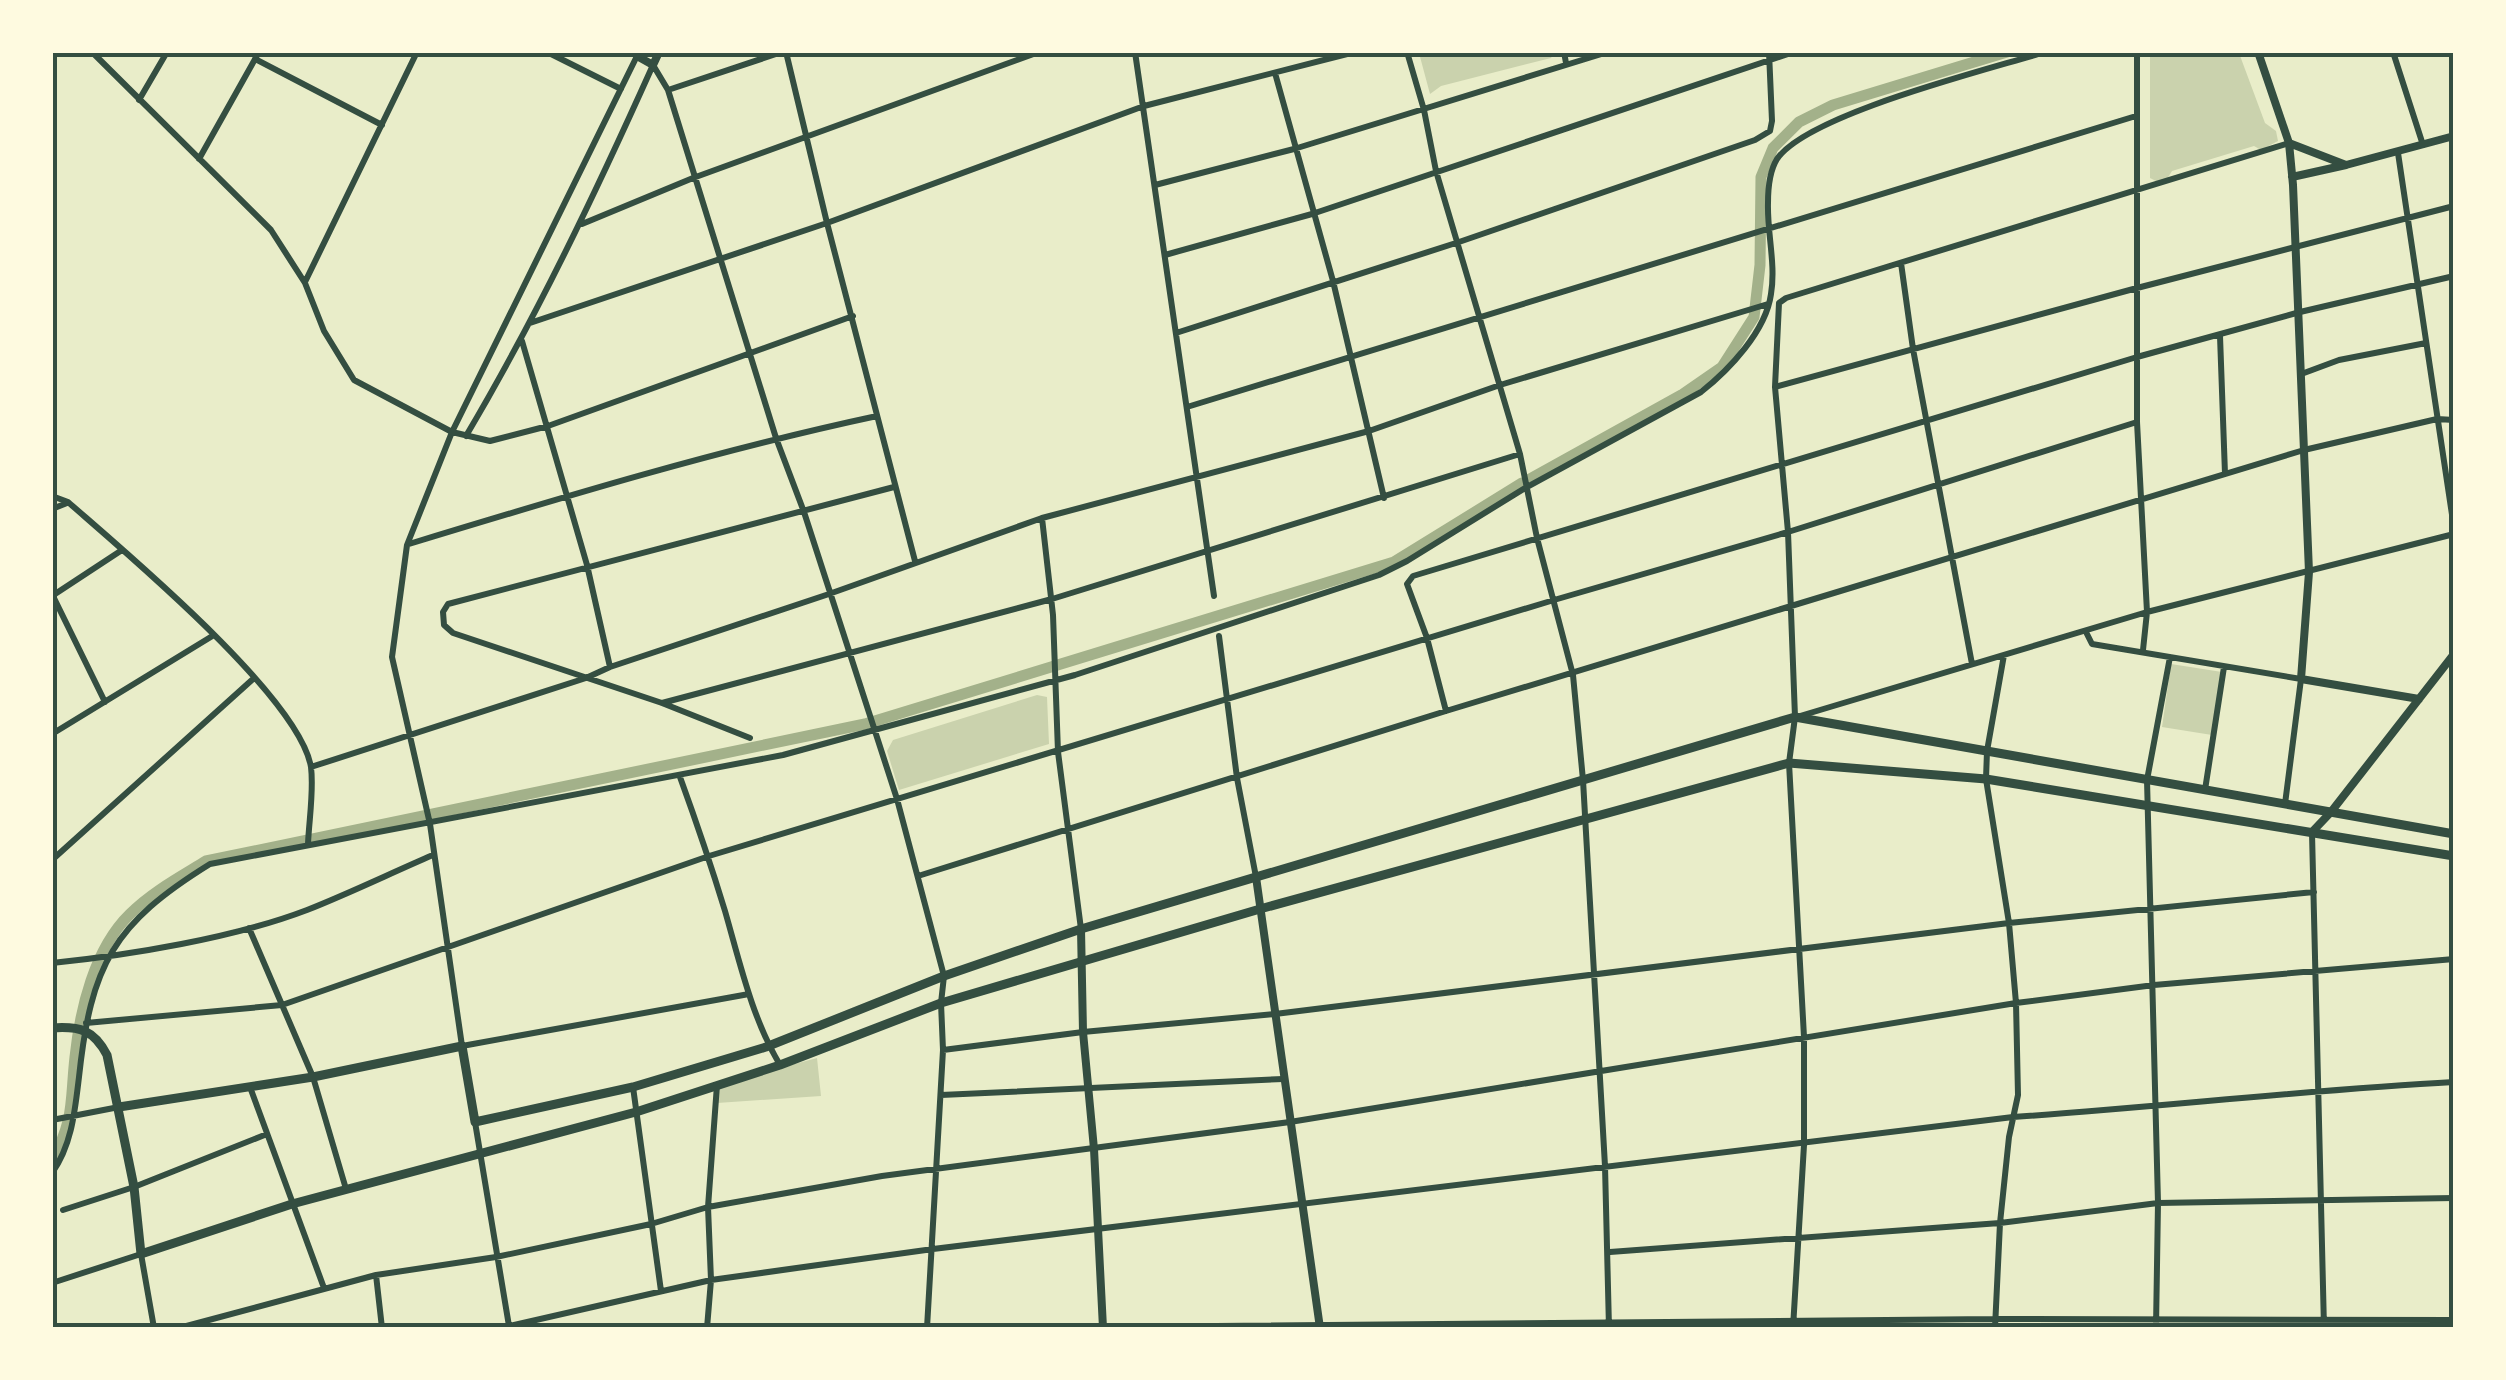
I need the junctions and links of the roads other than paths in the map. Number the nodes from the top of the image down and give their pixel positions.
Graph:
1 (92, 52) edge
2 (167, 52) edge
3 (416, 52) edge
4 (547, 52) edge
5 (658, 52) edge
6 (784, 52) edge
7 (1040, 52) edge
8 (1135, 52) edge
9 (1355, 52) edge
10 (1407, 52) edge
11 (1564, 52) edge
12 (1608, 52) edge
13 (1794, 52) edge
14 (2044, 52) edge
15 (2137, 52) edge
16 (2258, 52) edge
17 (2393, 52) edge
18 (638, 54) edge
19 (257, 56) edge
20 (1769, 56) edge
21 (1566, 63) junction
22 (652, 65) junction
23 (1276, 73) junction
24 (621, 88) junction
25 (668, 90) junction
26 (139, 100) junction
27 (1144, 106) junction
28 (1424, 110) junction
29 (2136, 116) junction
30 (382, 126) junction
31 (2454, 136) edge
32 (808, 137) junction
33 (2290, 143) junction
34 (2423, 146) junction
35 (1294, 149) junction
36 (2398, 153) junction
37 (199, 159) junction
38 (2346, 164) junction
39 (1436, 171) junction
40 (2292, 176) junction
41 (692, 178) junction
42 (1155, 185) junction
43 (2138, 192) junction
44 (2454, 206) edge
45 (1312, 214) junction
46 (2408, 220) junction
47 (827, 223) junction
48 (582, 224) junction
49 (1769, 228) junction
50 (1459, 242) junction
51 (2296, 245) junction
52 (1165, 255) junction
53 (720, 260) junction
54 (1901, 263) junction
55 (2454, 276) edge
56 (1333, 281) junction
57 (304, 283) junction
58 (2418, 285) junction
59 (2137, 288) junction
60 (1769, 304) junction
61 (2300, 312) junction
62 (852, 316) junction
63 (1478, 317) junction
64 (530, 324) junction
65 (1176, 334) junction
66 (2220, 336) junction
67 (522, 341) junction
68 (2426, 343) junction
69 (1913, 348) junction
70 (749, 352) junction
71 (1352, 356) junction
72 (2137, 357) junction
73 (2304, 373) junction
74 (1500, 386) junction
75 (1776, 387) junction
76 (1187, 407) junction
77 (877, 416) junction
78 (2437, 419) junction
79 (2454, 420) edge
80 (1927, 421) junction
81 (2137, 422) junction
82 (548, 426) junction
83 (1369, 431) junction
84 (452, 432) junction
85 (466, 436) junction
86 (776, 438) junction
87 (2304, 450) junction
88 (1520, 454) junction
89 (1783, 466) junction
90 (2225, 474) junction
91 (1196, 475) junction
92 (1940, 484) junction
93 (894, 488) junction
94 (1525, 488) junction
95 (568, 495) junction
96 (52, 496) edge
97 (1384, 498) junction
98 (2142, 499) junction
99 (68, 502) junction
100 (52, 509) edge
101 (804, 512) junction
102 (1042, 518) junction
103 (1788, 532) junction
104 (2454, 532) edge
105 (1537, 538) junction
106 (408, 545) junction
107 (122, 550) junction
108 (1208, 551) junction
109 (1953, 557) junction
110 (915, 561) junction
111 (587, 566) junction
112 (2310, 572) junction
113 (829, 594) junction
114 (53, 595) edge
115 (1214, 596) dead end
116 (1052, 599) junction
117 (1554, 600) junction
118 (1791, 608) junction
119 (2147, 612) junction
120 (2086, 632) junction
121 (214, 635) junction
122 (1220, 636) dead end
123 (1427, 638) junction
124 (2143, 650) junction
125 (2454, 654) edge
126 (2004, 655) junction
127 (848, 656) junction
128 (2170, 657) junction
129 (1972, 664) junction
130 (2224, 666) junction
131 (610, 667) junction
132 (1573, 675) junction
133 (586, 678) junction
134 (253, 679) junction
135 (2301, 679) junction
136 (1227, 698) junction
137 (2419, 699) junction
138 (105, 702) junction
139 (662, 703) junction
140 (1446, 711) junction
141 (1795, 717) junction
142 (52, 734) edge
143 (410, 736) junction
144 (750, 738) dead end
145 (1058, 752) junction
146 (1988, 752) junction
147 (1789, 763) junction
148 (310, 767) junction
149 (680, 777) junction
150 (1237, 778) junction
151 (1986, 779) junction
152 (1583, 780) junction
153 (2147, 780) junction
154 (2204, 790) junction
155 (897, 799) junction
156 (2285, 804) junction
157 (2149, 807) junction
158 (2331, 812) junction
159 (1585, 822) junction
160 (430, 823) junction
161 (1069, 828) junction
162 (2312, 832) junction
163 (2454, 834) edge
164 (308, 844) junction
165 (434, 855) junction
166 (709, 856) junction
167 (2454, 856) edge
168 (52, 860) edge
169 (918, 876) junction
170 (1256, 878) junction
171 (2314, 892) junction
172 (2152, 908) junction
173 (1260, 909) junction
174 (2009, 923) junction
175 (248, 928) junction
176 (1081, 929) junction
177 (448, 945) junction
178 (1800, 950) junction
179 (106, 958) junction
180 (2454, 959) edge
181 (52, 962) edge
182 (1081, 963) junction
183 (2316, 969) junction
184 (1592, 975) junction
185 (944, 976) junction
186 (2154, 984) junction
187 (749, 994) junction
188 (2016, 1003) junction
189 (941, 1004) junction
190 (282, 1005) junction
191 (1275, 1014) junction
192 (86, 1023) junction
193 (52, 1028) edge
194 (1083, 1032) junction
195 (1804, 1037) junction
196 (462, 1046) junction
197 (769, 1046) junction
198 (944, 1050) junction
199 (780, 1064) junction
200 (1599, 1070) junction
201 (314, 1077) junction
202 (1284, 1079) junction
203 (2454, 1082) edge
204 (718, 1085) junction
205 (250, 1086) junction
206 (633, 1087) junction
207 (1090, 1088) junction
208 (2318, 1090) junction
209 (941, 1095) junction
210 (120, 1107) junction
211 (2155, 1107) junction
212 (636, 1112) junction
213 (74, 1117) junction
214 (2013, 1117) junction
215 (52, 1120) edge
216 (475, 1122) junction
217 (1290, 1122) junction
218 (267, 1134) junction
219 (1804, 1145) junction
220 (1094, 1149) junction
221 (480, 1153) junction
222 (1605, 1166) junction
223 (937, 1168) junction
224 (52, 1173) edge
225 (134, 1187) junction
226 (346, 1189) junction
227 (2319, 1198) junction
228 (2454, 1198) edge
229 (2158, 1203) junction
230 (292, 1204) junction
231 (1302, 1204) junction
232 (708, 1207) junction
233 (63, 1210) dead end
234 (2000, 1223) junction
235 (652, 1224) junction
236 (1099, 1229) junction
237 (1798, 1238) junction
238 (933, 1249) junction
239 (1610, 1252) junction
240 (141, 1254) junction
241 (496, 1257) junction
242 (376, 1275) junction
243 (711, 1280) junction
244 (52, 1283) edge
245 (324, 1288) junction
246 (660, 1290) junction
247 (2454, 1320) edge
248 (1995, 1323) edge
249 (2156, 1323) edge
250 (1793, 1324) edge
251 (2324, 1324) edge
252 (1609, 1325) edge
253 (506, 1327) edge
254 (1104, 1327) edge
255 (1320, 1327) edge
256 (154, 1328) edge
257 (179, 1328) edge
258 (382, 1328) edge
259 (707, 1328) edge
260 (927, 1328) edge

1 - 26 street
2 - 26 street
3 - 30 street
4 - 24 street
5 - 22 street
6 - 25 street
6 - 32 street
7 - 32 street
8 - 27 street
9 - 23 street
10 - 28 street
11 - 21 street
12 - 21 street
13 - 20 street
14 - 49 street
15 - 29 street
16 - 33 street
17 - 34 street
18 - 22 street
18 - 24 street
19 - 30 street
19 - 37 street
20 - 39 street
20 - 50 street
21 - 28 street
22 - 25 street
22 - 48 street
23 - 27 street
23 - 35 street
24 - 84 street
25 - 41 street
26 - 37 street
27 - 42 street
27 - 47 street
28 - 35 street
28 - 39 street
29 - 43 street
29 - 49 street
30 - 57 street
31 - 34 street
32 - 41 street
32 - 47 street
33 - 38 street
33 - 40 street
33 - 43 street
34 - 36 street
35 - 42 street
35 - 45 street
36 - 38 street
36 - 46 street
37 - 57 street
38 - 40 street
39 - 45 street
39 - 50 street
40 - 51 street
41 - 48 street
41 - 53 street
42 - 52 street
43 - 54 street
43 - 59 street
44 - 46 street
45 - 52 street
45 - 56 street
46 - 51 street
46 - 58 street
47 - 53 street
47 - 62 street
48 - 64 street
49 - 60 street
49 - 63 street
50 - 56 street
50 - 63 street
51 - 59 street
51 - 61 street
52 - 65 street
53 - 64 street
53 - 70 street
54 - 69 street
54 - 75 street
55 - 58 street
56 - 65 street
56 - 71 street
57 - 84 street
58 - 61 street
58 - 68 street
59 - 69 street
59 - 72 street
60 - 74 street
60 - 94 street
61 - 66 street
61 - 73 street
62 - 70 street
62 - 77 street
63 - 71 street
63 - 74 street
64 - 67 street
65 - 76 street
66 - 72 street
66 - 90 street
67 - 82 street
67 - 85 street
68 - 73 street
68 - 78 street
69 - 75 street
69 - 80 street
70 - 82 street
70 - 86 street
71 - 76 street
71 - 83 street
72 - 80 street
72 - 81 street
73 - 87 street
74 - 83 street
74 - 88 street
75 - 89 street
76 - 91 street
77 - 86 street
77 - 93 street
78 - 79 street
78 - 87 street
78 - 104 street
80 - 89 street
80 - 92 street
81 - 92 street
81 - 98 street
82 - 85 street
82 - 95 street
83 - 91 street
83 - 97 street
84 - 85 street
84 - 106 street
86 - 95 street
86 - 101 street
87 - 90 street
87 - 112 street
88 - 94 street
88 - 97 street
89 - 103 street
89 - 105 street
90 - 98 street
91 - 102 street
91 - 108 street
92 - 103 street
92 - 109 street
93 - 101 street
93 - 110 street
94 - 105 street
94 - 149 street
95 - 106 street
95 - 111 street
96 - 99 street
97 - 108 street
98 - 109 street
98 - 119 street
99 - 100 street
99 - 107 street
101 - 111 street
101 - 113 street
102 - 110 street
102 - 116 street
103 - 117 street
103 - 118 street
104 - 112 street
105 - 117 street
105 - 123 street
106 - 143 street
107 - 114 street
107 - 121 street
108 - 115 street
108 - 116 street
109 - 118 street
109 - 129 street
110 - 113 street
111 - 131 street
111 - 133 street
112 - 119 street
112 - 135 street
113 - 127 street
113 - 131 street
114 - 138 street
116 - 127 street
116 - 145 street
117 - 123 street
117 - 132 street
118 - 132 street
118 - 141 street
119 - 120 street
119 - 124 street
120 - 124 street
120 - 126 street
121 - 134 street
121 - 138 street
122 - 136 street
123 - 136 street
123 - 140 street
124 - 128 street
125 - 137 street
126 - 129 street
126 - 146 street
127 - 139 street
127 - 155 street
128 - 130 street
128 - 153 street
129 - 141 street
130 - 135 street
130 - 154 street
131 - 133 street
132 - 140 street
132 - 152 street
133 - 139 street
133 - 143 street
134 - 148 street
134 - 168 street
135 - 137 street
135 - 156 street
136 - 145 street
136 - 150 street
137 - 158 street
138 - 142 street
139 - 144 street
140 - 150 street
141 - 146 main road
141 - 147 street
141 - 152 main road
143 - 148 street
143 - 160 street
145 - 155 street
145 - 161 street
146 - 151 street
146 - 153 main road
147 - 151 main road
147 - 159 main road
147 - 178 street
148 - 164 street
149 - 160 street
149 - 166 street
150 - 161 street
150 - 170 street
151 - 157 main road
151 - 174 street
152 - 159 street
152 - 170 main road
153 - 154 main road
153 - 157 street
154 - 156 main road
155 - 166 street
155 - 169 street
156 - 158 main road
157 - 162 main road
157 - 172 street
158 - 162 street
158 - 163 main road
159 - 173 main road
159 - 184 street
160 - 164 street
160 - 165 street
161 - 169 street
161 - 176 street
162 - 167 main road
162 - 171 street
164 - 179 street
165 - 175 street
165 - 177 street
166 - 177 street
166 - 187 street
169 - 185 street
170 - 173 street
170 - 176 main road
171 - 172 street
171 - 183 street
172 - 174 street
172 - 186 street
173 - 182 main road
173 - 191 street
174 - 178 street
174 - 188 street
175 - 179 street
175 - 190 street
176 - 182 street
176 - 185 main road
177 - 190 street
177 - 196 street
178 - 184 street
178 - 195 street
179 - 181 street
179 - 192 street
180 - 183 street
182 - 189 main road
182 - 194 street
183 - 186 street
183 - 208 street
184 - 191 street
184 - 200 street
185 - 189 street
185 - 197 main road
186 - 188 street
186 - 211 street
187 - 196 street
187 - 197 street
188 - 195 street
188 - 214 street
189 - 198 street
189 - 199 main road
190 - 192 street
190 - 201 street
191 - 194 street
191 - 202 street
192 - 213 street
193 - 210 main road
194 - 198 street
194 - 207 street
195 - 200 street
195 - 219 street
196 - 201 main road
196 - 216 main road
197 - 199 street
197 - 206 main road
198 - 209 street
199 - 204 main road
200 - 217 street
200 - 222 street
201 - 205 main road
201 - 226 street
202 - 207 street
202 - 217 street
203 - 208 street
204 - 212 main road
204 - 232 street
205 - 210 main road
205 - 218 street
206 - 212 street
206 - 216 main road
207 - 209 street
207 - 220 street
208 - 211 street
208 - 227 street
209 - 223 street
210 - 213 street
210 - 225 main road
211 - 214 street
211 - 229 street
212 - 221 main road
212 - 235 street
213 - 215 street
213 - 224 street
214 - 219 street
214 - 234 street
216 - 221 street
217 - 220 street
217 - 231 street
218 - 225 street
218 - 230 street
219 - 222 street
219 - 237 street
220 - 223 street
220 - 236 street
221 - 226 main road
221 - 241 street
222 - 231 street
222 - 239 street
223 - 232 street
223 - 238 street
225 - 233 street
225 - 240 main road
226 - 230 main road
227 - 228 street
227 - 229 street
227 - 251 street
229 - 234 street
229 - 249 street
230 - 240 main road
230 - 245 street
231 - 236 street
231 - 255 street
232 - 235 street
232 - 243 street
234 - 237 street
234 - 248 street
235 - 241 street
235 - 246 street
236 - 238 street
236 - 254 street
237 - 239 street
237 - 250 street
238 - 243 street
238 - 260 street
239 - 252 street
240 - 244 street
240 - 256 street
241 - 242 street
241 - 253 street
242 - 245 street
242 - 258 street
243 - 246 street
243 - 259 street
245 - 257 street
246 - 253 street
247 - 251 street
248 - 249 street
248 - 250 street
249 - 251 street
250 - 252 street
252 - 255 street
254 - 255 street

